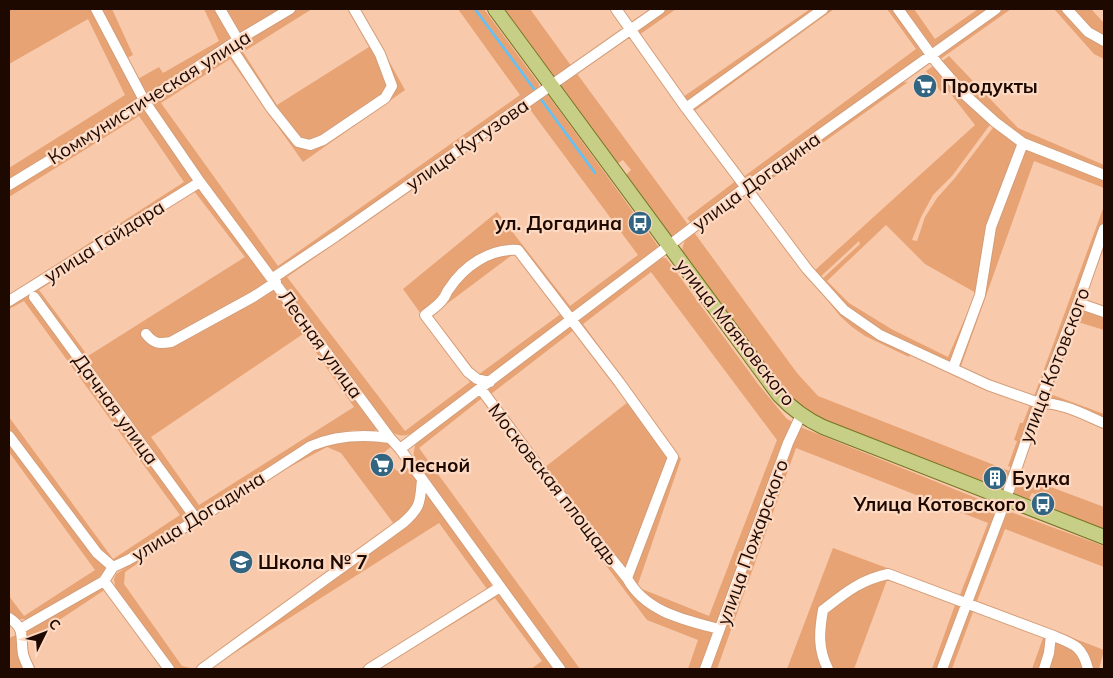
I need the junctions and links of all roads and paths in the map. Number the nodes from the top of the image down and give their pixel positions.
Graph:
1 (96, 9) edge
2 (220, 9) edge
3 (290, 9) edge
4 (354, 9) edge
5 (495, 9) edge
6 (616, 9) edge
7 (660, 9) edge
8 (823, 9) edge
9 (898, 9) edge
10 (996, 9) edge
11 (1067, 9) edge
12 (630, 30) junction
13 (1104, 41) edge
14 (234, 43) junction
15 (931, 56) junction
16 (551, 86) junction
17 (145, 102) junction
18 (686, 108) junction
19 (1023, 143) junction
20 (1104, 176) edge
21 (200, 182) junction
22 (9, 185) edge
23 (746, 188) junction
24 (1104, 229) edge
25 (670, 246) junction
26 (274, 280) junction
27 (34, 297) dead end
28 (9, 301) edge
29 (1078, 303) junction
30 (1104, 312) edge
31 (572, 319) junction
32 (146, 334) dead end
33 (953, 368) junction
34 (485, 385) junction
35 (1040, 403) junction
36 (802, 415) junction
37 (1104, 423) edge
38 (9, 436) edge
39 (390, 438) junction
40 (400, 449) junction
41 (422, 479) junction
42 (1006, 499) junction
43 (197, 520) junction
44 (1104, 537) edge
45 (113, 567) junction
46 (627, 578) junction
47 (104, 581) junction
48 (500, 587) junction
49 (966, 604) junction
50 (9, 618) edge
51 (20, 629) junction
52 (719, 629) junction
53 (1051, 635) junction
54 (558, 668) edge
55 (28, 669) edge
56 (169, 669) edge
57 (202, 669) edge
58 (370, 669) edge
59 (705, 669) edge
60 (828, 669) edge
61 (942, 669) edge
62 (1044, 669) edge
63 (1088, 669) edge

1 - 17 street, Лесная улица
2 - 14 street
3 - 14 street, Коммунистическая улица
4 - 14 street
5 - 16 main road, улица Маяковского
6 - 12 street
7 - 12 street, улица Кутузова
8 - 18 street
9 - 15 street
10 - 15 street, улица Догадина
11 - 13 street
12 - 16 street, улица Кутузова
12 - 18 street
14 - 17 street, Коммунистическая улица
15 - 19 street
15 - 23 street, улица Догадина
16 - 25 main road, улица Маяковского
16 - 26 street, улица Кутузова
17 - 21 street, Лесная улица
17 - 22 street, Коммунистическая улица
18 - 23 street
19 - 20 street
19 - 33 street
21 - 26 street, Лесная улица
21 - 28 street, улица Гайдара
23 - 25 street, улица Догадина
23 - 33 street
24 - 29 street, улица Котовского
25 - 31 street, улица Догадина
25 - 36 main road, улица Маяковского
26 - 32 street, улица Кутузова
26 - 39 street, Лесная улица
27 - 43 street, Дачная улица
29 - 30 street
29 - 35 street, улица Котовского
31 - 34 street, улица Догадина
31 - 34 street
31 - 46 street, Московская площадь
33 - 35 street
34 - 40 street, улица Догадина
34 - 46 street, Московская площадь
35 - 37 street
35 - 42 street, улица Котовского
36 - 42 main road, улица Маяковского
36 - 52 street, улица Пожарского
38 - 45 street
39 - 40 street, Лесная улица
39 - 43 street, улица Догадина
40 - 41 street, Лесная улица
41 - 48 street, Лесная улица
41 - 57 street
42 - 44 main road, улица Маяковского
42 - 49 street, улица Котовского
43 - 45 street, улица Догадина
45 - 47 street, улица Догадина
46 - 52 street, Московская площадь
47 - 51 street, улица Догадина
47 - 56 street
48 - 54 street, Лесная улица
48 - 58 street
49 - 53 street
49 - 60 street
49 - 61 street, улица Котовского
50 - 51 street
51 - 55 street
52 - 59 street, улица Пожарского
53 - 62 street
53 - 63 street

